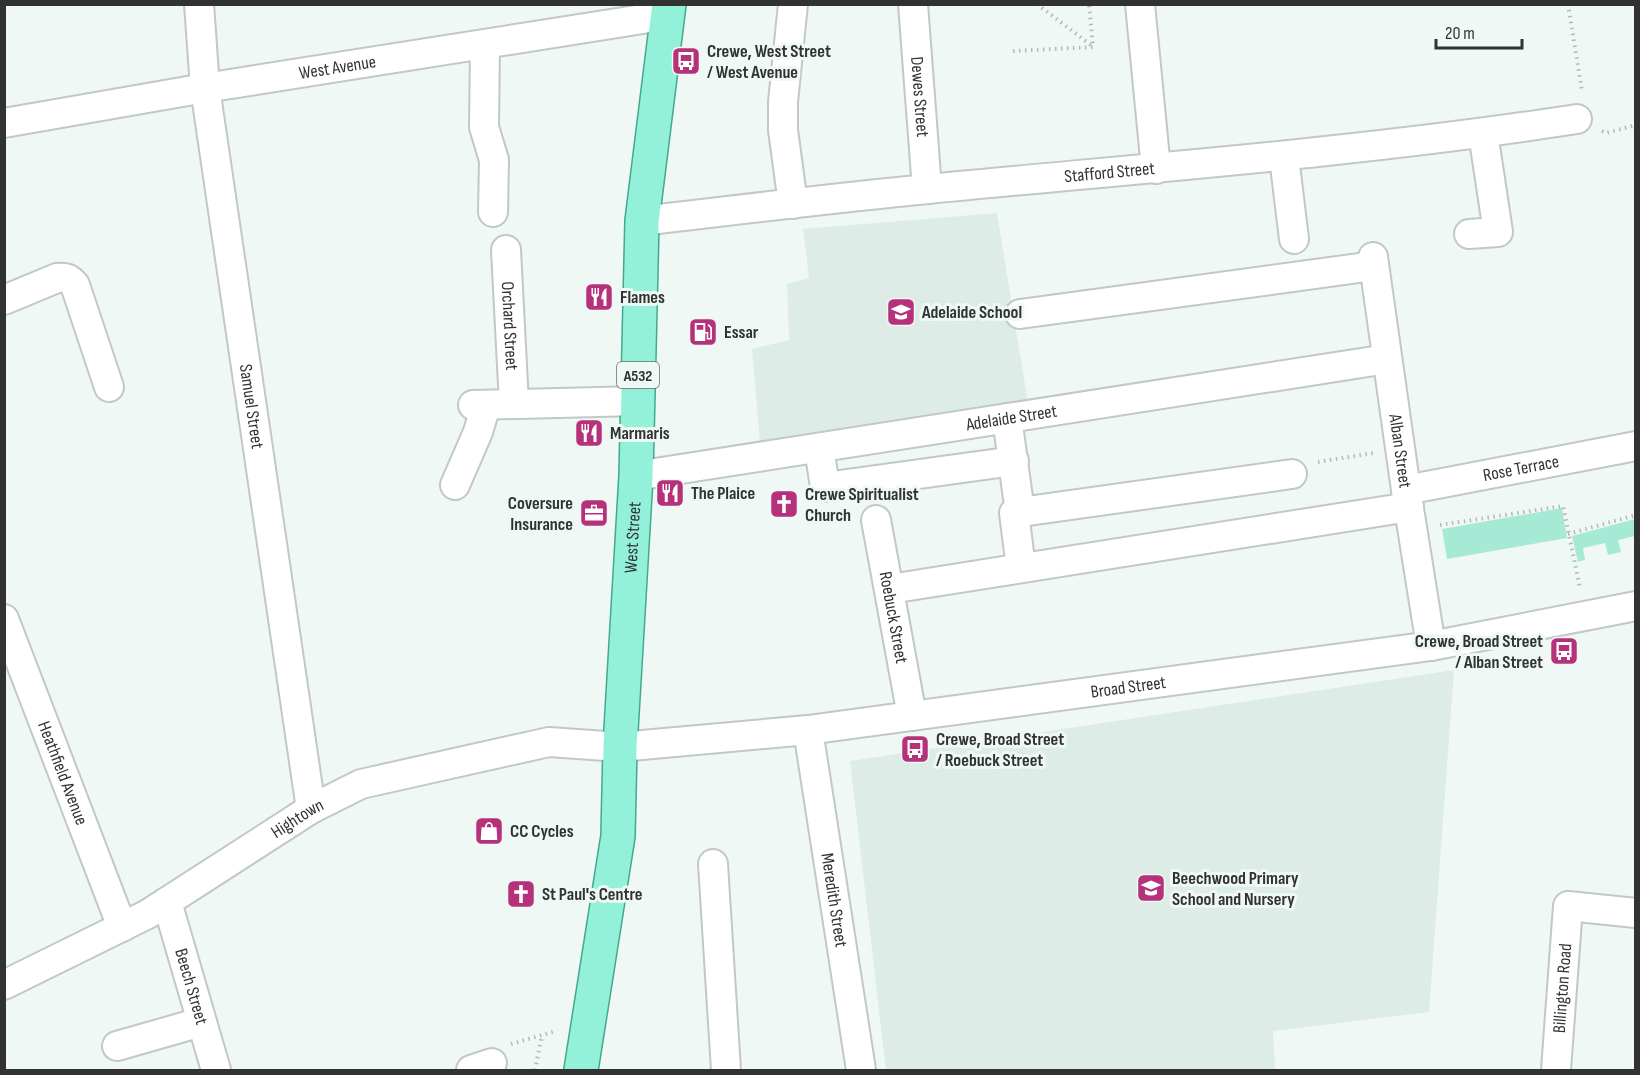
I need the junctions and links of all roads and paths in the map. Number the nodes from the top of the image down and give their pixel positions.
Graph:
1 (199, 4) edge
2 (793, 4) edge
3 (913, 4) edge
4 (1037, 4) edge
5 (1089, 4) edge
6 (1140, 4) edge
7 (1568, 4) edge
8 (669, 10) edge
9 (485, 44) junction
10 (1093, 47) junction
11 (1013, 51) dead end
12 (205, 88) junction
13 (1580, 105) joint
14 (4, 123) edge
15 (1482, 134) junction
16 (1284, 157) junction
17 (1156, 169) junction
18 (927, 189) junction
19 (794, 204) junction
20 (493, 212) dead end
21 (642, 221) junction
22 (1469, 234) dead end
23 (1294, 238) dead end
24 (506, 250) dead end
25 (4, 300) edge
26 (1020, 314) dead end
27 (1387, 359) junction
28 (109, 387) dead end
29 (638, 401) junction
30 (514, 404) junction
31 (1007, 418) junction
32 (1635, 446) edge
33 (819, 448) junction
34 (1400, 449) junction
35 (1014, 461) junction
36 (1292, 474) joint
37 (636, 476) junction
38 (454, 485) dead end
39 (1018, 498) dead end
40 (1409, 509) junction
41 (1635, 515) edge
42 (876, 520) dead end
43 (1568, 534) junction
44 (1020, 568) junction
45 (890, 589) junction
46 (1635, 606) edge
47 (1586, 616) junction
48 (4, 619) edge
49 (1431, 646) junction
50 (912, 716) junction
51 (808, 730) junction
52 (620, 747) junction
53 (311, 809) junction
54 (713, 864) dead end
55 (167, 902) junction
56 (1635, 913) edge
57 (122, 927) junction
58 (4, 985) edge
59 (201, 1022) junction
60 (588, 1022) junction
61 (542, 1035) junction
62 (117, 1046) dead end
63 (482, 1067) edge
64 (216, 1071) edge
65 (535, 1071) edge
66 (581, 1071) edge
67 (726, 1071) edge
68 (861, 1071) edge
69 (1556, 1071) edge

1 - 12 street, Samuel Street
2 - 19 street
3 - 18 street, Dewes Street
4 - 10 path
5 - 10 path
6 - 17 street
7 - 13 path
8 - 9 street, West Avenue
8 - 21 main road, West Street / A532
9 - 12 street, West Avenue
9 - 20 street
10 - 11 path
12 - 14 street, West Avenue
12 - 53 street, Samuel Street
13 - 15 street, Stafford Street
15 - 16 street, Stafford Street
15 - 22 street
16 - 17 street, Stafford Street
16 - 23 street
17 - 18 street, Stafford Street
18 - 19 street, Stafford Street
19 - 21 street, Stafford Street
21 - 29 main road, West Street / A532
24 - 30 street, Orchard Street
25 - 28 street
26 - 27 street, Alban Street
27 - 31 street, Adelaide Street
27 - 34 street, Alban Street
29 - 30 street
29 - 37 main road, West Street / A532
30 - 38 street
31 - 33 street, Adelaide Street
31 - 35 street
32 - 40 street, Rose Terrace
33 - 35 street
33 - 37 street, Adelaide Street
34 - 36 path
34 - 40 street, Alban Street
35 - 39 street
36 - 44 street
37 - 52 main road, West Street / A532
40 - 43 path
40 - 44 street, Rose Terrace
40 - 49 street, Alban Street
41 - 43 path
42 - 45 street, Roebuck Street
43 - 47 path
44 - 45 street, Rose Terrace
45 - 50 street, Roebuck Street
46 - 47 street, Broad Street
47 - 49 street, Broad Street
48 - 57 street, Heathfield Avenue
49 - 50 street, Broad Street
50 - 51 street, Broad Street
51 - 52 street, Broad Street
51 - 68 street, Meredith Street
52 - 53 street, Hightown
52 - 60 main road, West Street / A532
53 - 55 street, Hightown
54 - 67 street
55 - 57 street, Hightown
55 - 59 street, Beech Street
56 - 69 street, Billington Road
57 - 58 street, Hightown
59 - 62 street
59 - 64 street, Beech Street
60 - 61 path
60 - 66 main road, West Street / A532
61 - 63 path
61 - 65 path

